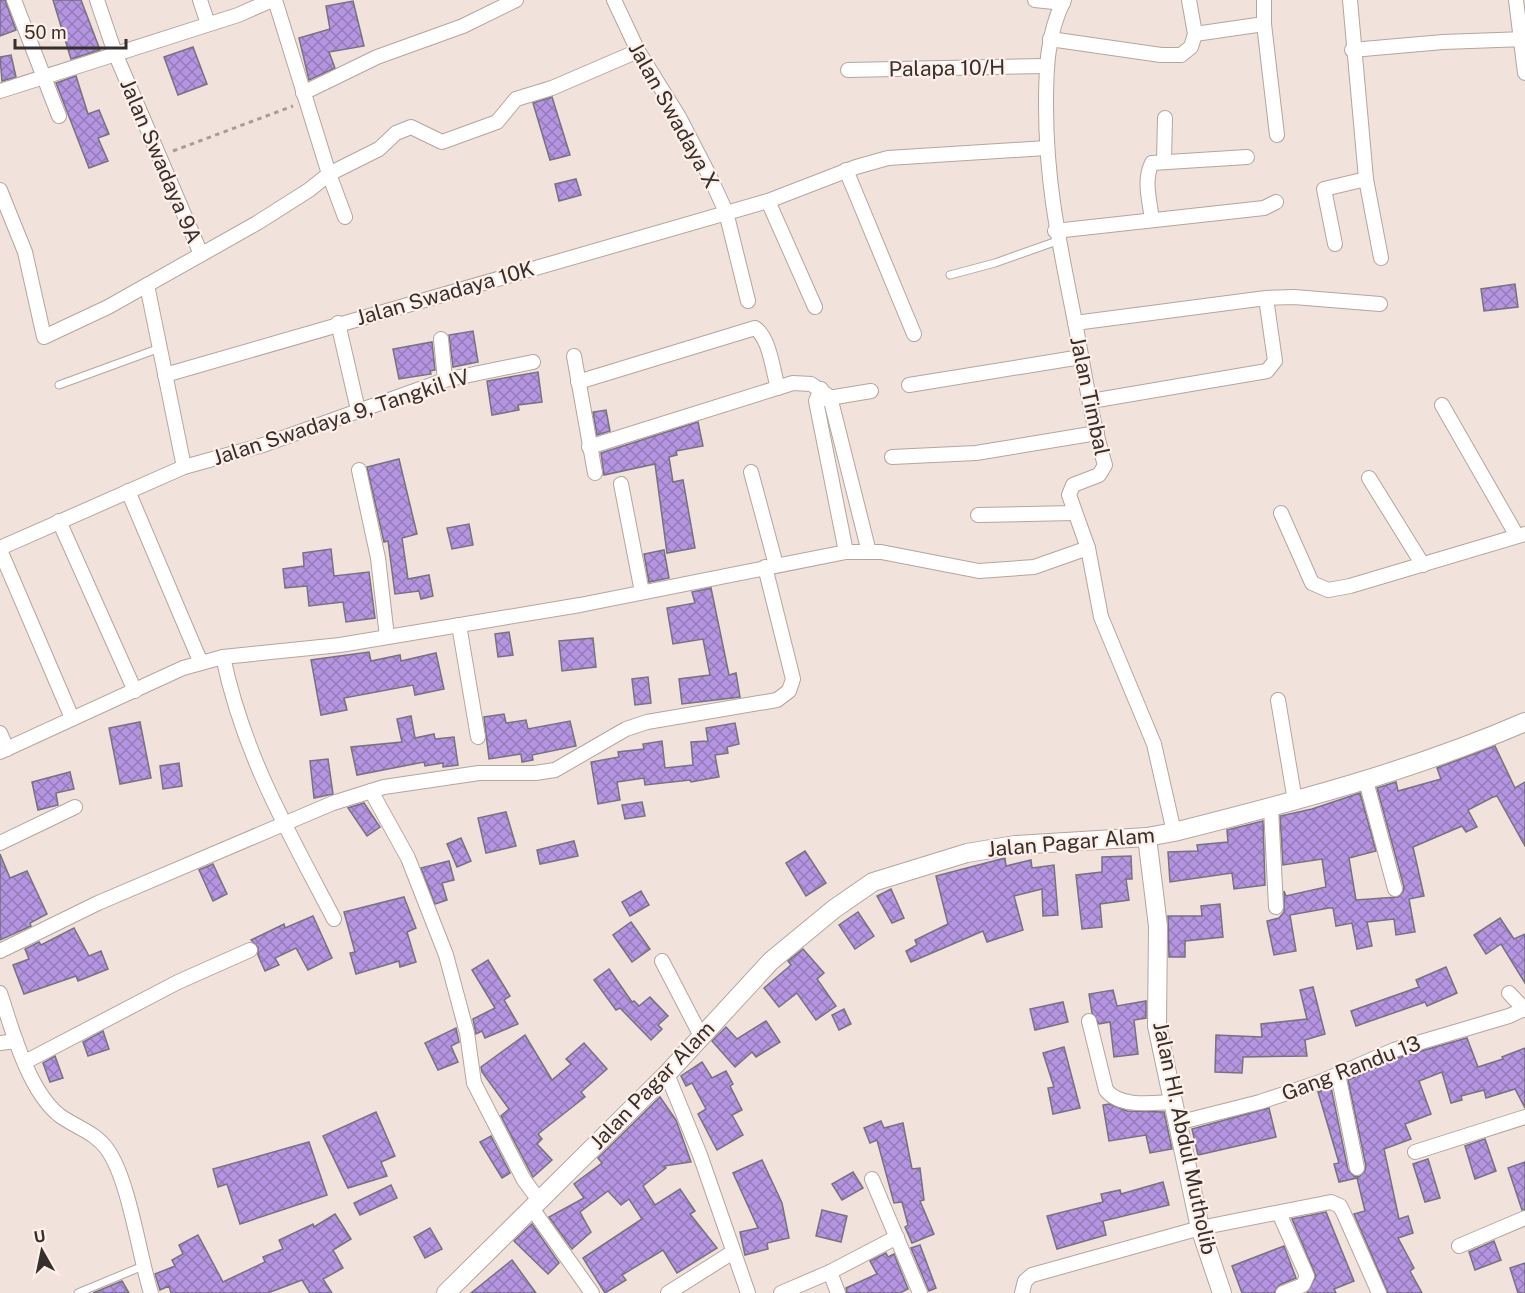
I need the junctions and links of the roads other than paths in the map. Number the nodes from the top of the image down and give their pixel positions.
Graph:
1 (14, 0) edge
2 (97, 0) edge
3 (200, 0) edge
4 (273, 0) edge
5 (516, 0) edge
6 (614, 0) edge
7 (1035, 0) edge
8 (1189, 0) edge
9 (1264, 0) edge
10 (1350, 0) edge
11 (1516, 0) edge
12 (1064, 1) edge
13 (208, 24) junction
14 (1264, 24) junction
15 (1195, 34) junction
16 (1050, 39) junction
17 (1524, 39) edge
18 (1352, 50) junction
19 (638, 51) junction
20 (115, 53) junction
21 (1046, 66) junction
22 (848, 70) dead end
23 (1525, 73) edge
24 (43, 76) junction
25 (0, 91) edge
26 (304, 97) junction
27 (59, 116) dead end
28 (1165, 117) dead end
29 (1277, 135) dead end
30 (1046, 148) junction
31 (1247, 157) dead end
32 (1164, 161) junction
33 (846, 170) junction
34 (328, 174) junction
35 (1366, 179) junction
36 (0, 190) edge
37 (768, 201) junction
38 (1276, 202) dead end
39 (726, 212) junction
40 (345, 216) dead end
41 (1152, 220) junction
42 (1056, 236) junction
43 (1335, 244) dead end
44 (201, 254) junction
45 (1381, 258) dead end
46 (950, 275) dead end
47 (147, 285) junction
48 (1266, 298) junction
49 (748, 301) dead end
50 (1380, 304) dead end
51 (815, 307) dead end
52 (1075, 323) junction
53 (338, 324) junction
54 (914, 334) dead end
55 (441, 339) dead end
56 (160, 348) junction
57 (574, 356) dead end
58 (1080, 357) junction
59 (533, 362) dead end
60 (165, 375) junction
61 (445, 380) junction
62 (578, 382) junction
63 (59, 385) dead end
64 (909, 385) dead end
65 (778, 388) junction
66 (871, 391) dead end
67 (822, 396) junction
68 (1092, 401) junction
69 (1442, 405) dead end
70 (358, 410) junction
71 (1097, 433) junction
72 (589, 447) junction
73 (892, 458) dead end
74 (184, 467) junction
75 (359, 470) dead end
76 (751, 472) dead end
77 (595, 473) dead end
78 (1369, 478) dead end
79 (621, 484) dead end
80 (128, 491) junction
81 (1076, 513) junction
82 (1281, 513) dead end
83 (978, 515) dead end
84 (59, 521) junction
85 (1521, 535) edge
86 (1088, 548) junction
87 (0, 549) edge
88 (846, 552) junction
89 (868, 552) junction
90 (771, 566) junction
91 (1423, 566) junction
92 (642, 592) junction
93 (459, 625) junction
94 (387, 637) junction
95 (224, 657) junction
96 (201, 663) junction
97 (135, 691) junction
98 (1278, 700) dead end
99 (72, 718) junction
100 (1525, 722) edge
101 (0, 733) edge
102 (478, 737) dead end
103 (3, 751) edge
104 (1366, 780) junction
105 (371, 791) junction
106 (1295, 801) junction
107 (75, 807) dead end
108 (1271, 808) junction
109 (284, 824) junction
110 (1174, 832) junction
111 (1147, 837) junction
112 (0, 843) edge
113 (1395, 889) dead end
114 (1276, 907) dead end
115 (334, 919) dead end
116 (250, 950) dead end
117 (0, 951) edge
118 (662, 961) dead end
119 (0, 993) edge
120 (1509, 993) dead end
121 (1525, 1010) edge
122 (1089, 1021) dead end
123 (701, 1036) junction
124 (16, 1041) junction
125 (0, 1043) edge
126 (26, 1062) junction
127 (667, 1074) junction
128 (1338, 1074) junction
129 (1172, 1102) junction
130 (1525, 1117) edge
131 (1177, 1123) junction
132 (1415, 1152) dead end
133 (1357, 1168) dead end
134 (872, 1179) dead end
135 (534, 1203) junction
136 (1280, 1213) junction
137 (1525, 1218) edge
138 (1200, 1228) junction
139 (897, 1237) junction
140 (1459, 1246) dead end
141 (733, 1252) junction
142 (143, 1266) junction
143 (830, 1272) junction
144 (454, 1290) edge
145 (78, 1293) edge
146 (151, 1293) edge
147 (592, 1293) edge
148 (668, 1293) edge
149 (748, 1293) edge
150 (781, 1293) edge
151 (838, 1293) edge
152 (920, 1293) edge
153 (1022, 1293) edge
154 (1222, 1293) edge
155 (1283, 1293) edge
156 (1379, 1293) edge

1 - 24 street
2 - 20 street, Jalan Swadaya 9A
3 - 13 street
4 - 13 street
4 - 26 street
5 - 26 street
6 - 19 street, Jalan Swadaya X
7 - 12 street
8 - 15 street
9 - 14 street
10 - 18 street
11 - 17 street
12 - 16 street, Jalan Timbal
13 - 20 street
14 - 15 street
14 - 29 street
15 - 16 street
16 - 21 street, Jalan Timbal
17 - 18 street
17 - 23 street
18 - 35 street
19 - 34 street
19 - 39 street, Jalan Swadaya X
20 - 24 street
20 - 44 street, Jalan Swadaya 9A
21 - 22 street, Palapa 10/H
21 - 30 street, Jalan Timbal
24 - 25 street
24 - 27 street
26 - 34 street
28 - 32 street
30 - 33 street, Jalan Swadaya 10K
30 - 42 street, Jalan Timbal
31 - 32 street
32 - 41 street
33 - 37 street, Jalan Swadaya 10K
33 - 54 street
34 - 40 street
34 - 44 street
35 - 43 street
35 - 45 street
36 - 47 street
37 - 39 street, Jalan Swadaya 10K
37 - 51 street
38 - 41 street
39 - 49 street, Jalan Swadaya X
39 - 53 street, Jalan Swadaya 10K
41 - 42 street
42 - 46 lane
42 - 52 street, Jalan Timbal
44 - 47 street
47 - 56 street
48 - 50 street
48 - 52 street
48 - 68 street
52 - 58 street, Jalan Timbal
53 - 60 street, Jalan Swadaya 10K
53 - 70 street
55 - 61 street
56 - 60 street
56 - 63 lane
57 - 62 street
58 - 64 street
58 - 68 street, Jalan Timbal
59 - 61 street, Jalan Swadaya 9, Tangkil IV
60 - 74 street
61 - 70 street, Jalan Swadaya 9, Tangkil IV
62 - 65 street
62 - 72 street
65 - 67 street
65 - 72 street
66 - 67 street
67 - 88 street
67 - 89 street
68 - 71 street, Jalan Timbal
69 - 85 street
70 - 74 street, Jalan Swadaya 9, Tangkil IV
71 - 73 street
71 - 81 street, Jalan Timbal
72 - 77 street
74 - 80 street, Jalan Swadaya 9, Tangkil IV
75 - 94 street
76 - 90 street
78 - 91 street
79 - 92 street
80 - 84 street, Jalan Swadaya 9, Tangkil IV
80 - 96 street
81 - 83 street
81 - 86 street, Jalan Timbal
82 - 91 street
84 - 87 street, Jalan Swadaya 9, Tangkil IV
84 - 97 street
85 - 91 street
86 - 89 street
86 - 110 street, Jalan Timbal
87 - 99 street
88 - 89 street
88 - 90 street
90 - 92 street
90 - 105 street
92 - 93 street
93 - 94 street
93 - 102 street
94 - 95 street
95 - 96 street
95 - 109 street
96 - 97 street
97 - 99 street
98 - 106 street
99 - 103 street
100 - 104 street, Jalan Pagar Alam
101 - 103 street
104 - 106 street, Jalan Pagar Alam
104 - 113 street
105 - 109 street
105 - 135 street
106 - 108 street, Jalan Pagar Alam
107 - 112 street
108 - 110 street, Jalan Pagar Alam
108 - 114 street
109 - 115 street
109 - 117 street
110 - 111 street, Jalan Pagar Alam
111 - 123 street, Jalan Pagar Alam
111 - 129 street, Jalan HI. Abdul Mutholib
116 - 126 street
118 - 123 street
119 - 124 street
120 - 121 street, Gang Randu 13
121 - 128 street, Gang Randu 13
122 - 129 street
123 - 127 street, Jalan Pagar Alam
124 - 125 street
124 - 126 street
126 - 142 street
127 - 135 street, Jalan Pagar Alam
127 - 141 street
128 - 131 street, Gang Randu 13
128 - 133 street
129 - 131 street, Jalan HI. Abdul Mutholib
130 - 132 street
131 - 138 street, Jalan HI. Abdul Mutholib
134 - 139 street
135 - 144 street, Jalan Pagar Alam
135 - 147 street
136 - 138 street
136 - 155 street
136 - 156 street
137 - 140 street
138 - 153 street
138 - 154 street, Jalan HI. Abdul Mutholib
139 - 143 street
139 - 152 street
141 - 148 street
141 - 149 street
142 - 145 lane
142 - 146 street
143 - 150 street
143 - 151 street

